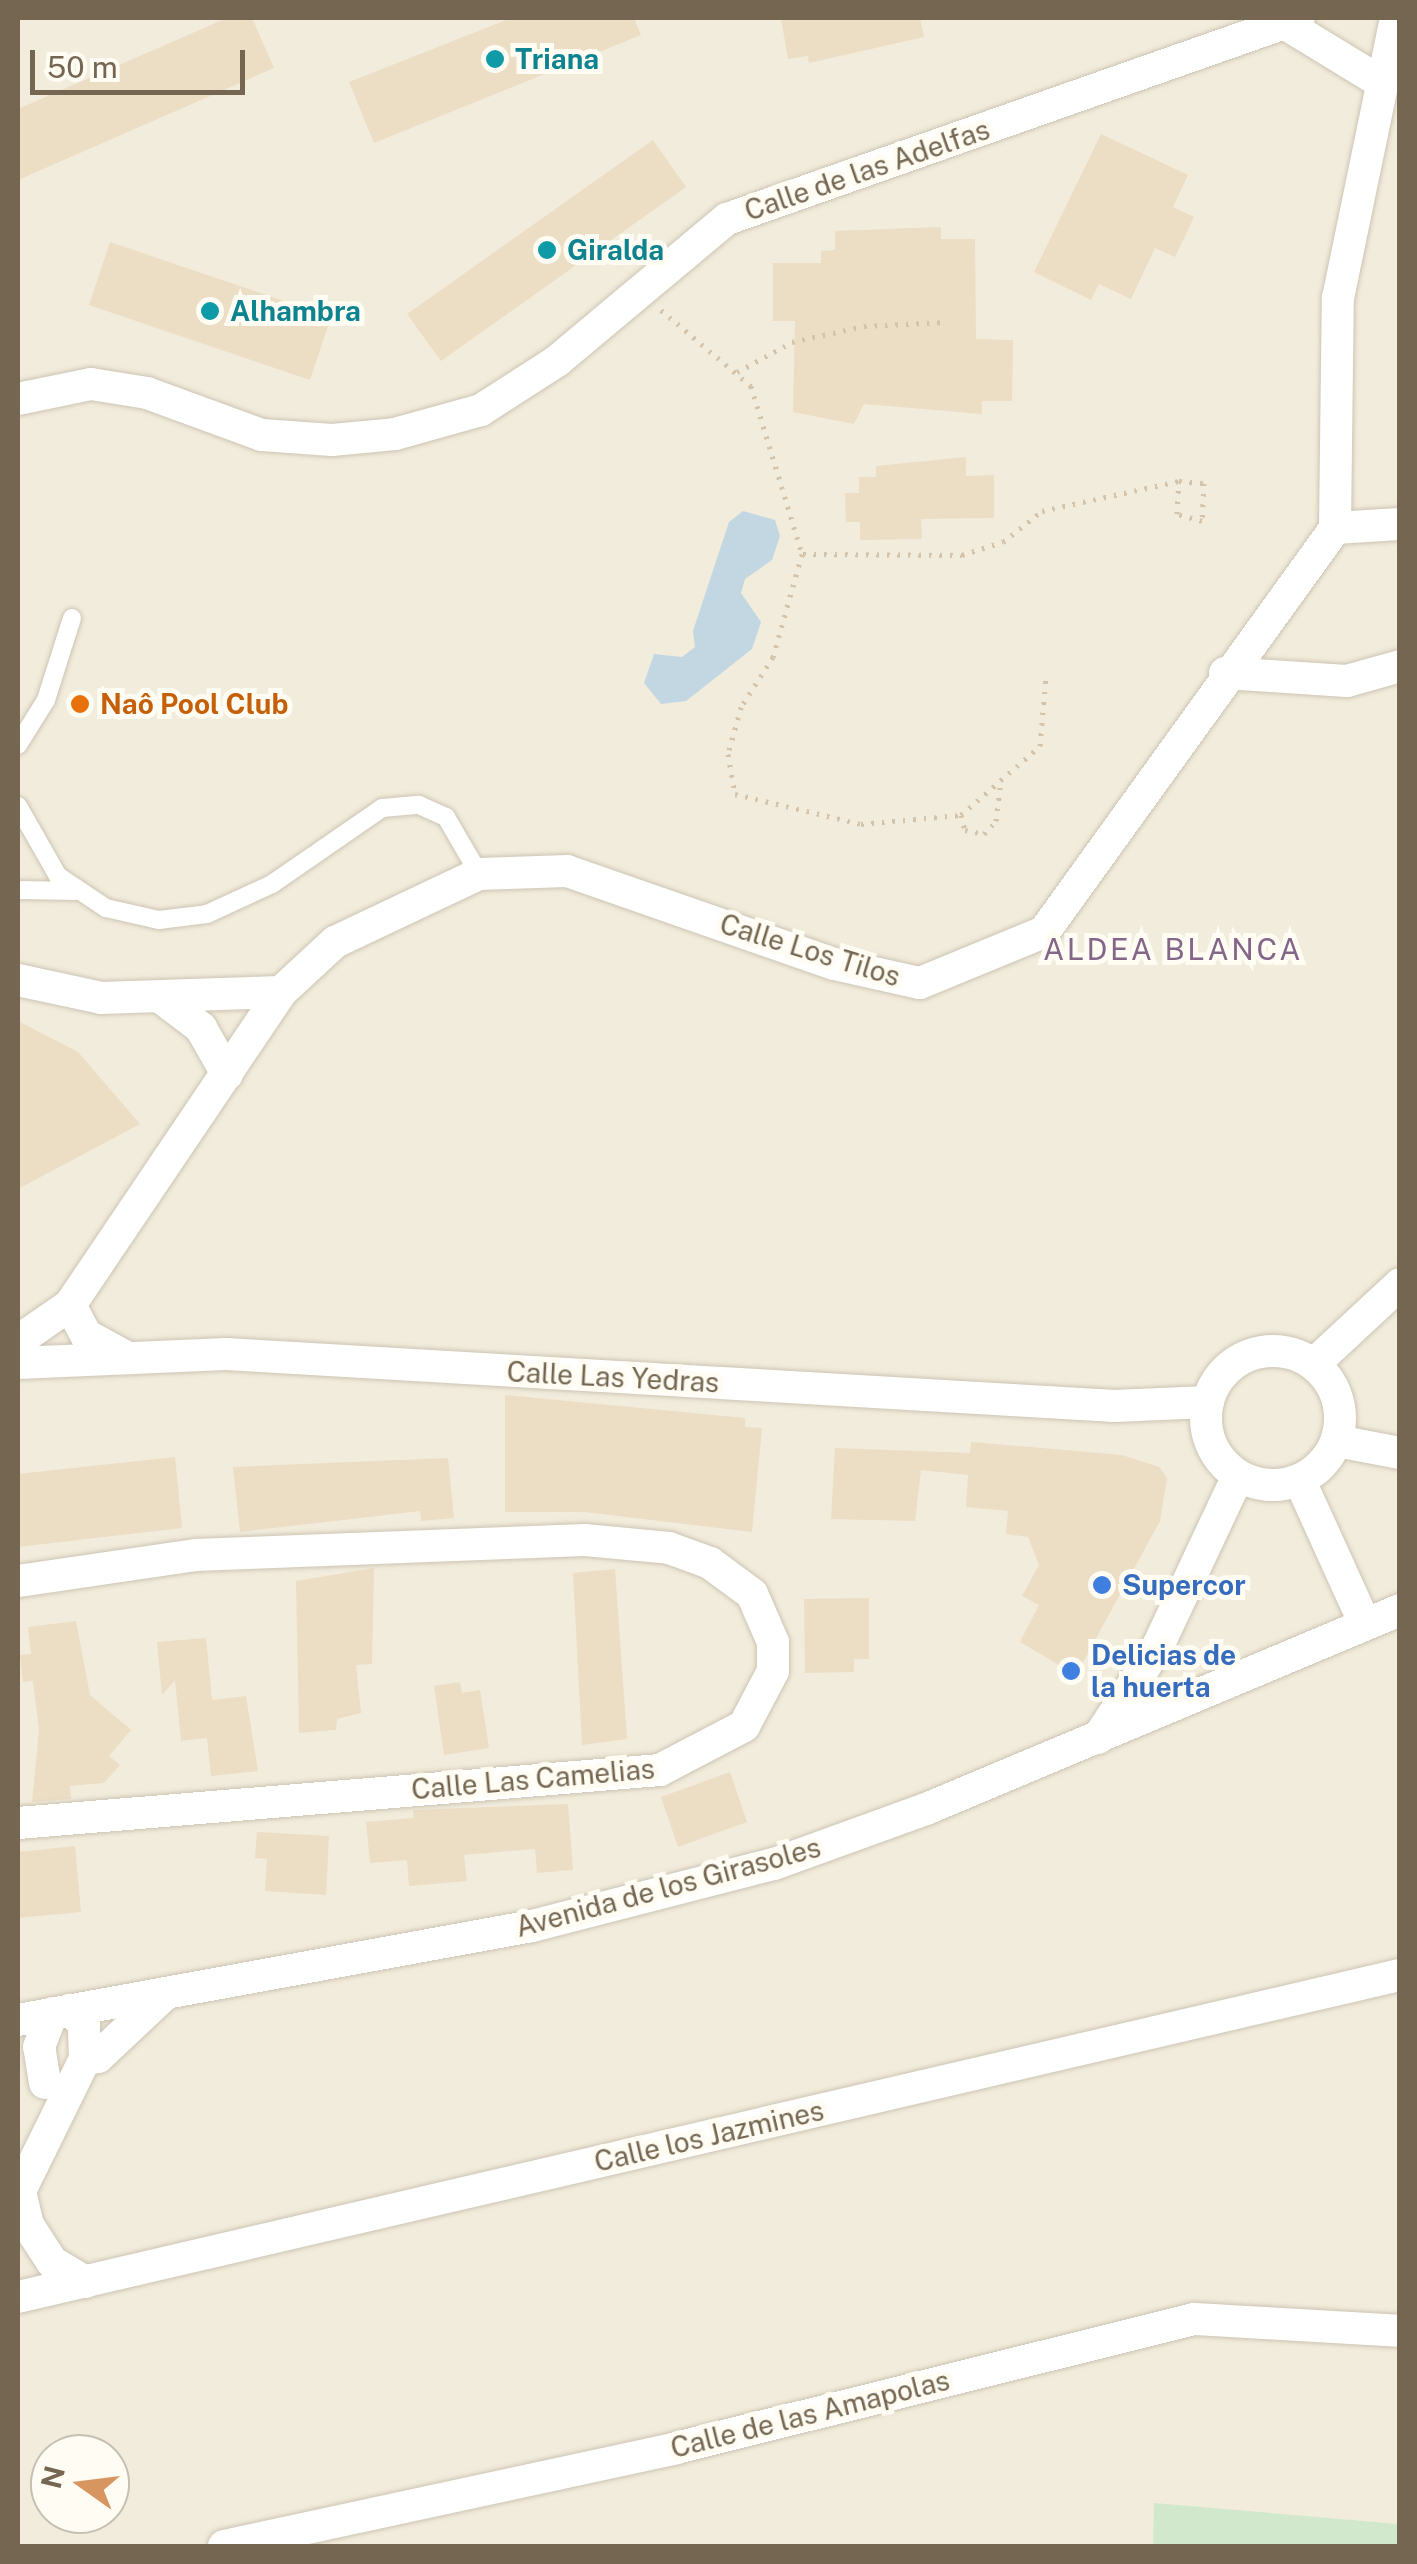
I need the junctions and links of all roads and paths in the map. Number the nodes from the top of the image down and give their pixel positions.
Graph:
1 (1396, 18) edge
2 (1291, 20) edge
3 (1378, 81) junction
4 (642, 290) junction
5 (947, 322) dead end
6 (737, 372) junction
7 (18, 398) edge
8 (1179, 481) junction
9 (1400, 524) edge
10 (1335, 528) junction
11 (802, 554) junction
12 (72, 618) dead end
13 (1400, 666) edge
14 (1224, 673) junction
15 (1046, 676) dead end
16 (18, 745) edge
17 (1000, 787) junction
18 (18, 806) edge
19 (961, 815) junction
20 (478, 874) junction
21 (18, 890) edge
22 (80, 891) junction
23 (18, 980) edge
24 (280, 992) junction
25 (163, 999) junction
26 (226, 1074) junction
27 (1400, 1284) edge
28 (70, 1305) junction
29 (18, 1342) edge
30 (128, 1358) junction
31 (18, 1362) edge
32 (1314, 1364) junction
33 (1208, 1402) junction
34 (1337, 1441) junction
35 (1400, 1453) edge
36 (1238, 1476) junction
37 (1300, 1480) junction
38 (18, 1580) edge
39 (1400, 1610) edge
40 (1365, 1624) junction
41 (1098, 1738) junction
42 (18, 1822) edge
43 (1400, 1975) edge
44 (172, 1989) junction
45 (61, 2011) junction
46 (18, 2020) edge
47 (18, 2056) edge
48 (85, 2059) junction
49 (52, 2095) junction
50 (18, 2193) edge
51 (84, 2282) junction
52 (18, 2296) edge
53 (1400, 2331) edge
54 (335, 2521) junction
55 (224, 2546) edge
56 (296, 2546) edge

1 - 3 street
2 - 3 street
2 - 4 street, Calle de las Adelfas
3 - 10 street
4 - 6 path
4 - 7 street, Calle de las Adelfas
5 - 6 path
6 - 11 path
8 - 8 path
8 - 11 path
9 - 10 street
10 - 14 street, Calle Los Tilos
11 - 19 path
12 - 16 lane
13 - 14 street
14 - 20 street, Calle Los Tilos
15 - 17 path
17 - 19 path
17 - 19 path
18 - 22 lane
20 - 22 lane
20 - 24 street, Calle Los Tilos
21 - 22 lane
23 - 25 street
24 - 25 street
24 - 26 street, Calle Los Tilos
25 - 26 street
26 - 28 street, Calle Los Tilos
27 - 32 street
28 - 29 street, Calle Los Tilos
28 - 30 street
30 - 31 street, Calle Las Yedras
30 - 33 street, Calle Las Yedras
32 - 33 street
32 - 34 street
33 - 36 street
34 - 35 street
34 - 37 street
36 - 37 street
36 - 41 street
37 - 40 street
38 - 42 street, Calle Las Camelias
39 - 40 street, Avenida de los Girasoles
40 - 41 street, Avenida de los Girasoles
41 - 44 street, Avenida de los Girasoles
43 - 51 street, Calle los Jazmines
44 - 45 street, Avenida de los Girasoles
44 - 48 street
45 - 46 street, Avenida de los Girasoles
45 - 48 street
45 - 49 street
47 - 49 street
48 - 49 street
49 - 50 street
50 - 51 street
51 - 52 street, Calle los Jazmines
53 - 54 street, Calle de las Amapolas
54 - 55 street, Calle de las Amapolas
54 - 56 street

